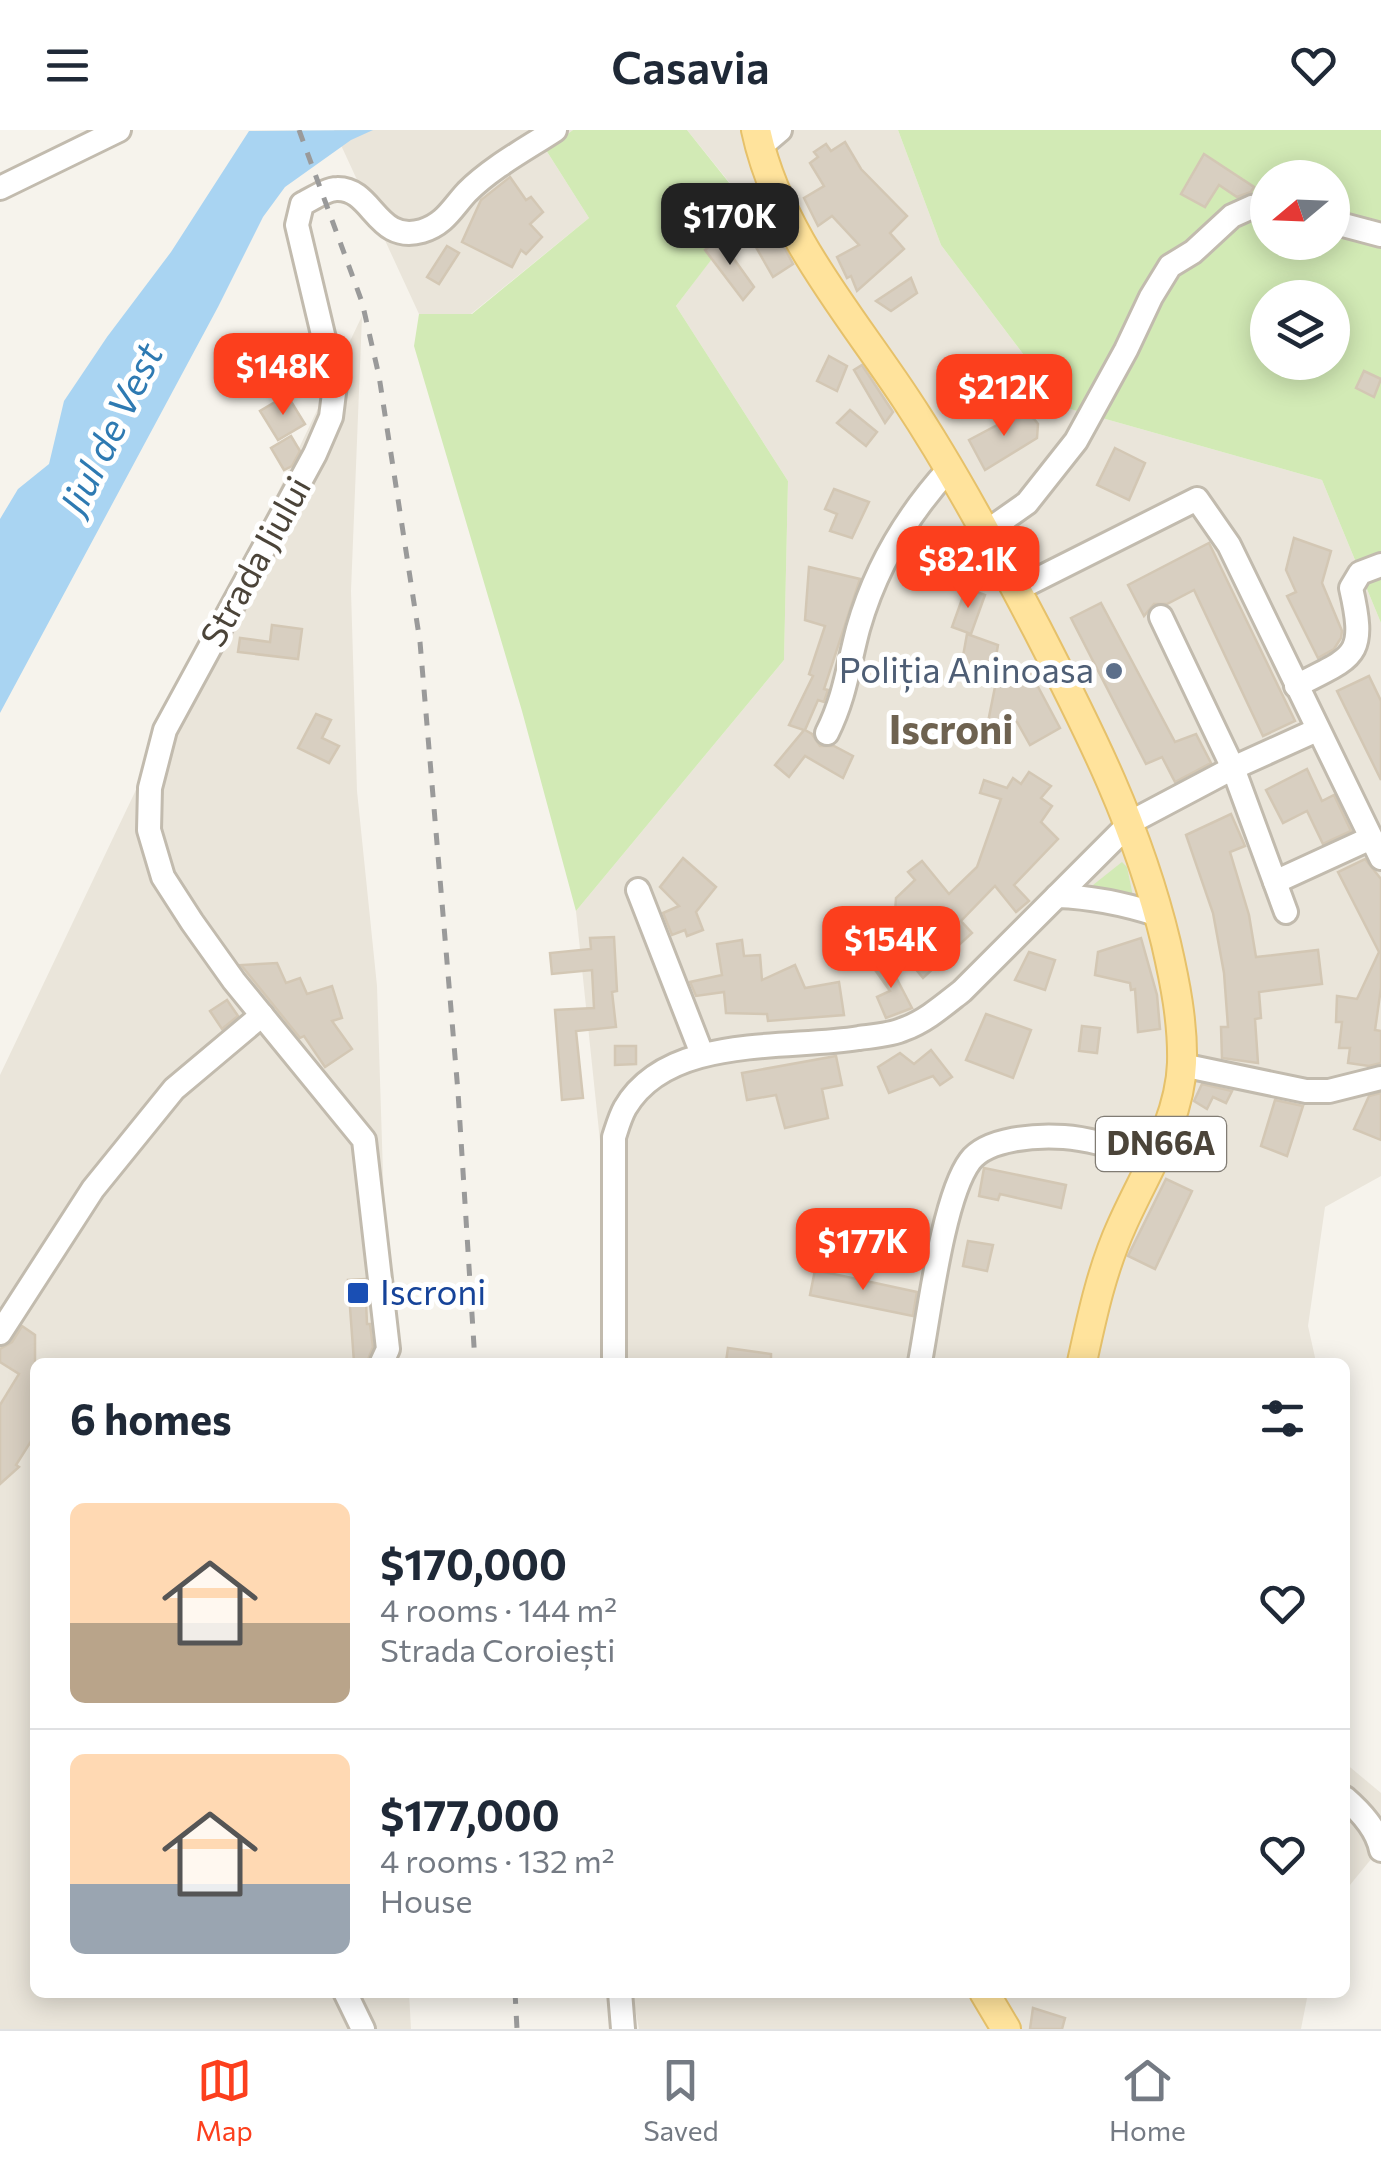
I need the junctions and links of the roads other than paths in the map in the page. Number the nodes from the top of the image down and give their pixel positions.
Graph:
1 (119, 130) edge
2 (556, 130) edge
3 (766, 145) edge
4 (0, 188) edge
5 (1250, 208) edge
6 (1350, 227) edge
7 (1381, 235) edge
8 (949, 469) junction
9 (986, 532) junction
10 (1381, 565) edge
11 (1016, 590) junction
12 (1160, 617) dead end
13 (1296, 686) junction
14 (1318, 730) junction
15 (827, 733) dead end
16 (1233, 768) junction
17 (1131, 822) junction
18 (1376, 848) edge
19 (1275, 882) junction
20 (638, 890) dead end
21 (1057, 896) junction
22 (1286, 912) dead end
23 (1159, 915) junction
24 (262, 1015) junction
25 (702, 1054) junction
26 (1182, 1065) junction
27 (1381, 1078) edge
28 (1154, 1159) junction
29 (0, 1333) edge
30 (384, 1358) edge
31 (614, 1358) edge
32 (921, 1358) edge
33 (1083, 1358) edge
34 (1350, 1803) edge
35 (1381, 1850) edge
36 (349, 1998) edge
37 (620, 1998) edge
38 (988, 1998) edge
39 (362, 2029) edge
40 (623, 2029) edge
41 (1006, 2029) edge

1 - 4 street
2 - 24 street, Strada Jiului
3 - 8 main road, DN66A
5 - 9 street
6 - 7 street
8 - 9 main road, DN66A
8 - 15 street
9 - 11 main road, DN66A
10 - 13 street
11 - 13 street
11 - 17 main road, DN66A
12 - 16 street
13 - 14 street
14 - 16 street
14 - 18 street
16 - 17 street
16 - 19 street
17 - 21 street
17 - 23 main road, DN66A
18 - 19 street
19 - 22 street
20 - 25 street
21 - 23 street
21 - 25 street
23 - 26 main road, DN66A
24 - 29 street
24 - 30 street, Strada Jiului
25 - 31 street
26 - 27 street
26 - 28 main road, DN66A
28 - 32 street
28 - 33 main road, DN66A
34 - 35 street
36 - 39 street
37 - 40 street
38 - 41 main road

